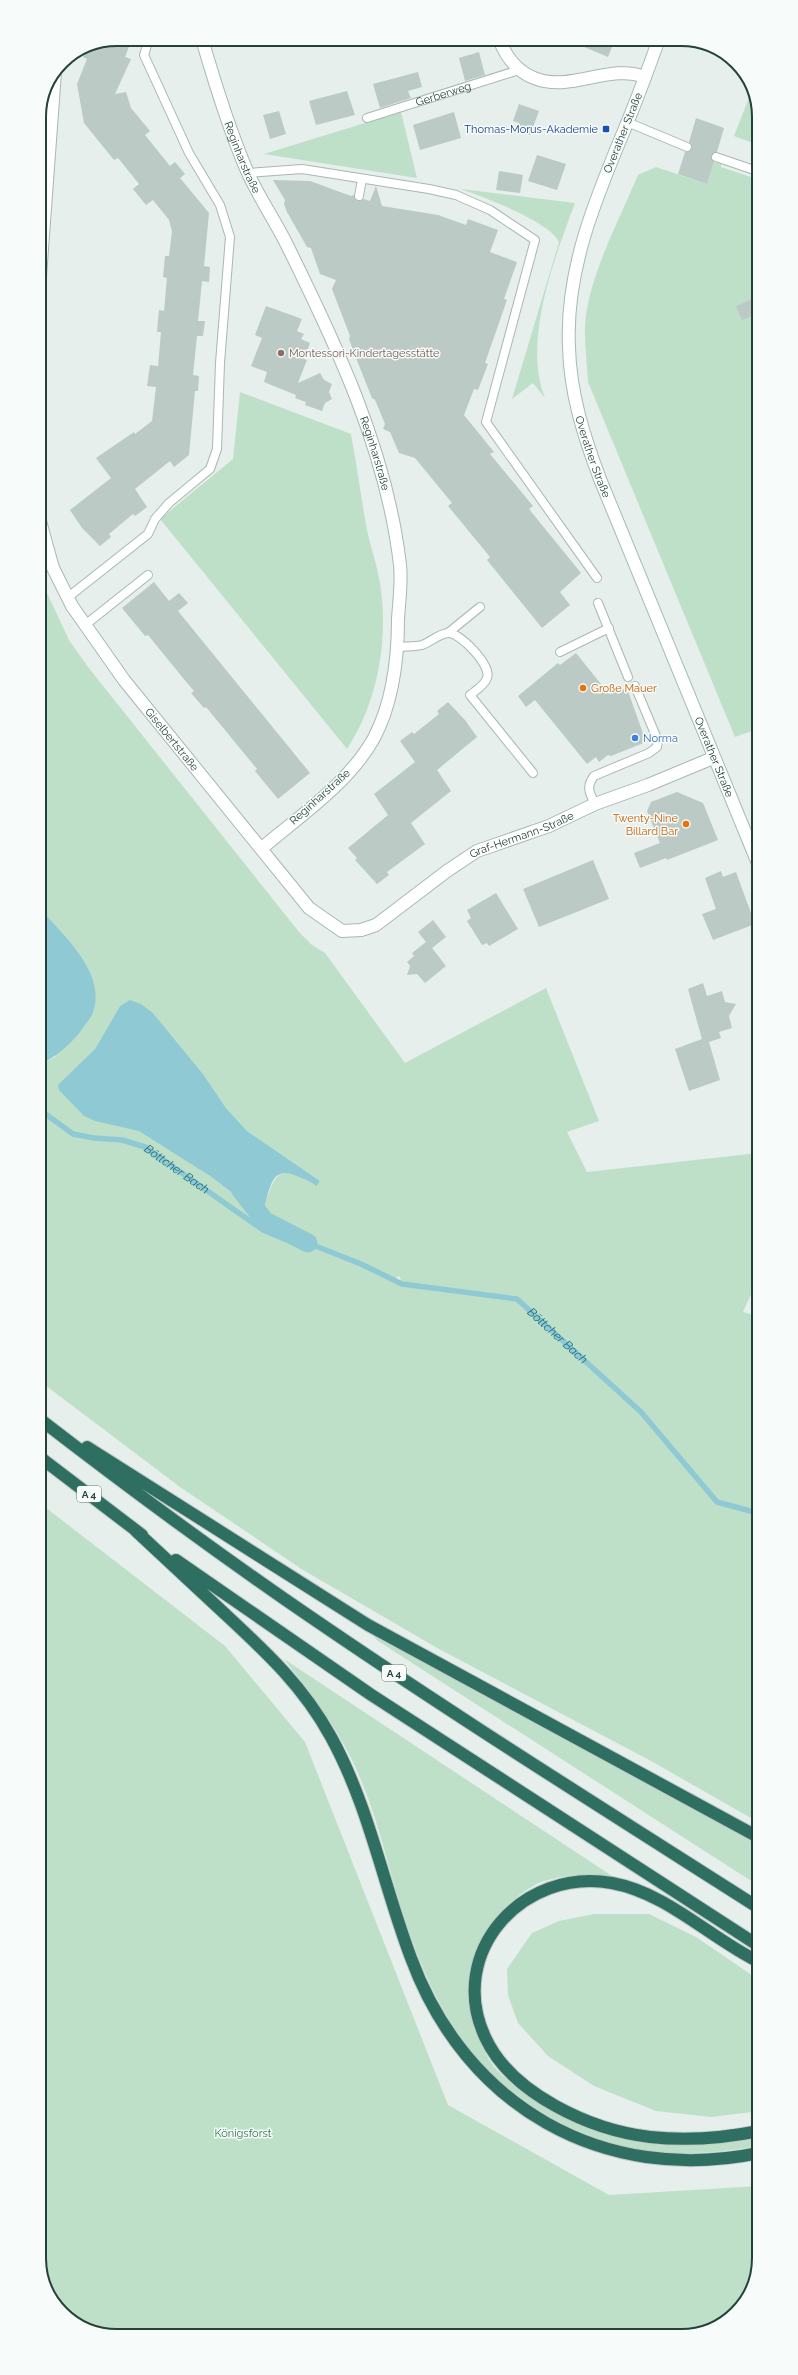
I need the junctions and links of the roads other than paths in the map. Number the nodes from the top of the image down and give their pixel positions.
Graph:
1 (147, 46) edge
2 (204, 46) edge
3 (502, 46) edge
4 (656, 46) edge
5 (519, 70) junction
6 (645, 77) junction
7 (54, 83) edge
8 (46, 115) edge
9 (52, 115) junction
10 (367, 118) dead end
11 (627, 122) junction
12 (46, 134) edge
13 (687, 147) dead end
14 (716, 157) dead end
15 (752, 170) edge
16 (248, 173) junction
17 (362, 179) junction
18 (360, 196) dead end
19 (46, 544) edge
20 (148, 575) dead end
21 (597, 578) dead end
22 (68, 598) junction
23 (598, 604) dead end
24 (480, 607) dead end
25 (85, 625) junction
26 (609, 628) junction
27 (448, 633) junction
28 (398, 646) junction
29 (560, 652) dead end
30 (628, 677) dead end
31 (635, 686) dead end
32 (713, 758) junction
33 (533, 773) dead end
34 (595, 804) junction
35 (262, 848) junction
36 (752, 849) edge
37 (342, 931) joint
38 (46, 1422) edge
39 (46, 1423) edge
40 (46, 1462) edge
41 (136, 1531) junction
42 (752, 1834) edge
43 (752, 1904) edge
44 (752, 1941) edge
45 (752, 1958) edge
46 (752, 2132) edge
47 (752, 2154) edge

1 - 22 lane
2 - 16 street, Reginharstraße
3 - 5 street
4 - 6 street, Overather Straße
5 - 6 street
5 - 10 lane, Gerberweg
6 - 11 street, Overather Straße
7 - 9 street
8 - 9 lane
9 - 12 street
11 - 13 lane
11 - 32 street, Overather Straße
14 - 15 lane
16 - 17 lane
16 - 28 street, Reginharstraße
17 - 18 lane
17 - 21 lane
19 - 22 street, Giselbertstraße
20 - 25 lane
22 - 25 street, Giselbertstraße
23 - 26 lane
24 - 27 lane
25 - 35 street, Giselbertstraße
26 - 29 lane
26 - 30 lane
27 - 28 lane
27 - 33 lane
28 - 35 street, Reginharstraße
31 - 34 lane
32 - 34 street, Graf-Hermann-Straße
32 - 36 street, Overather Straße
34 - 37 street, Graf-Hermann-Straße
35 - 37 street, Giselbertstraße
38 - 42 highway
39 - 43 highway, A 4
40 - 41 highway, A 4
41 - 44 highway, A 4
41 - 47 highway
45 - 46 highway

